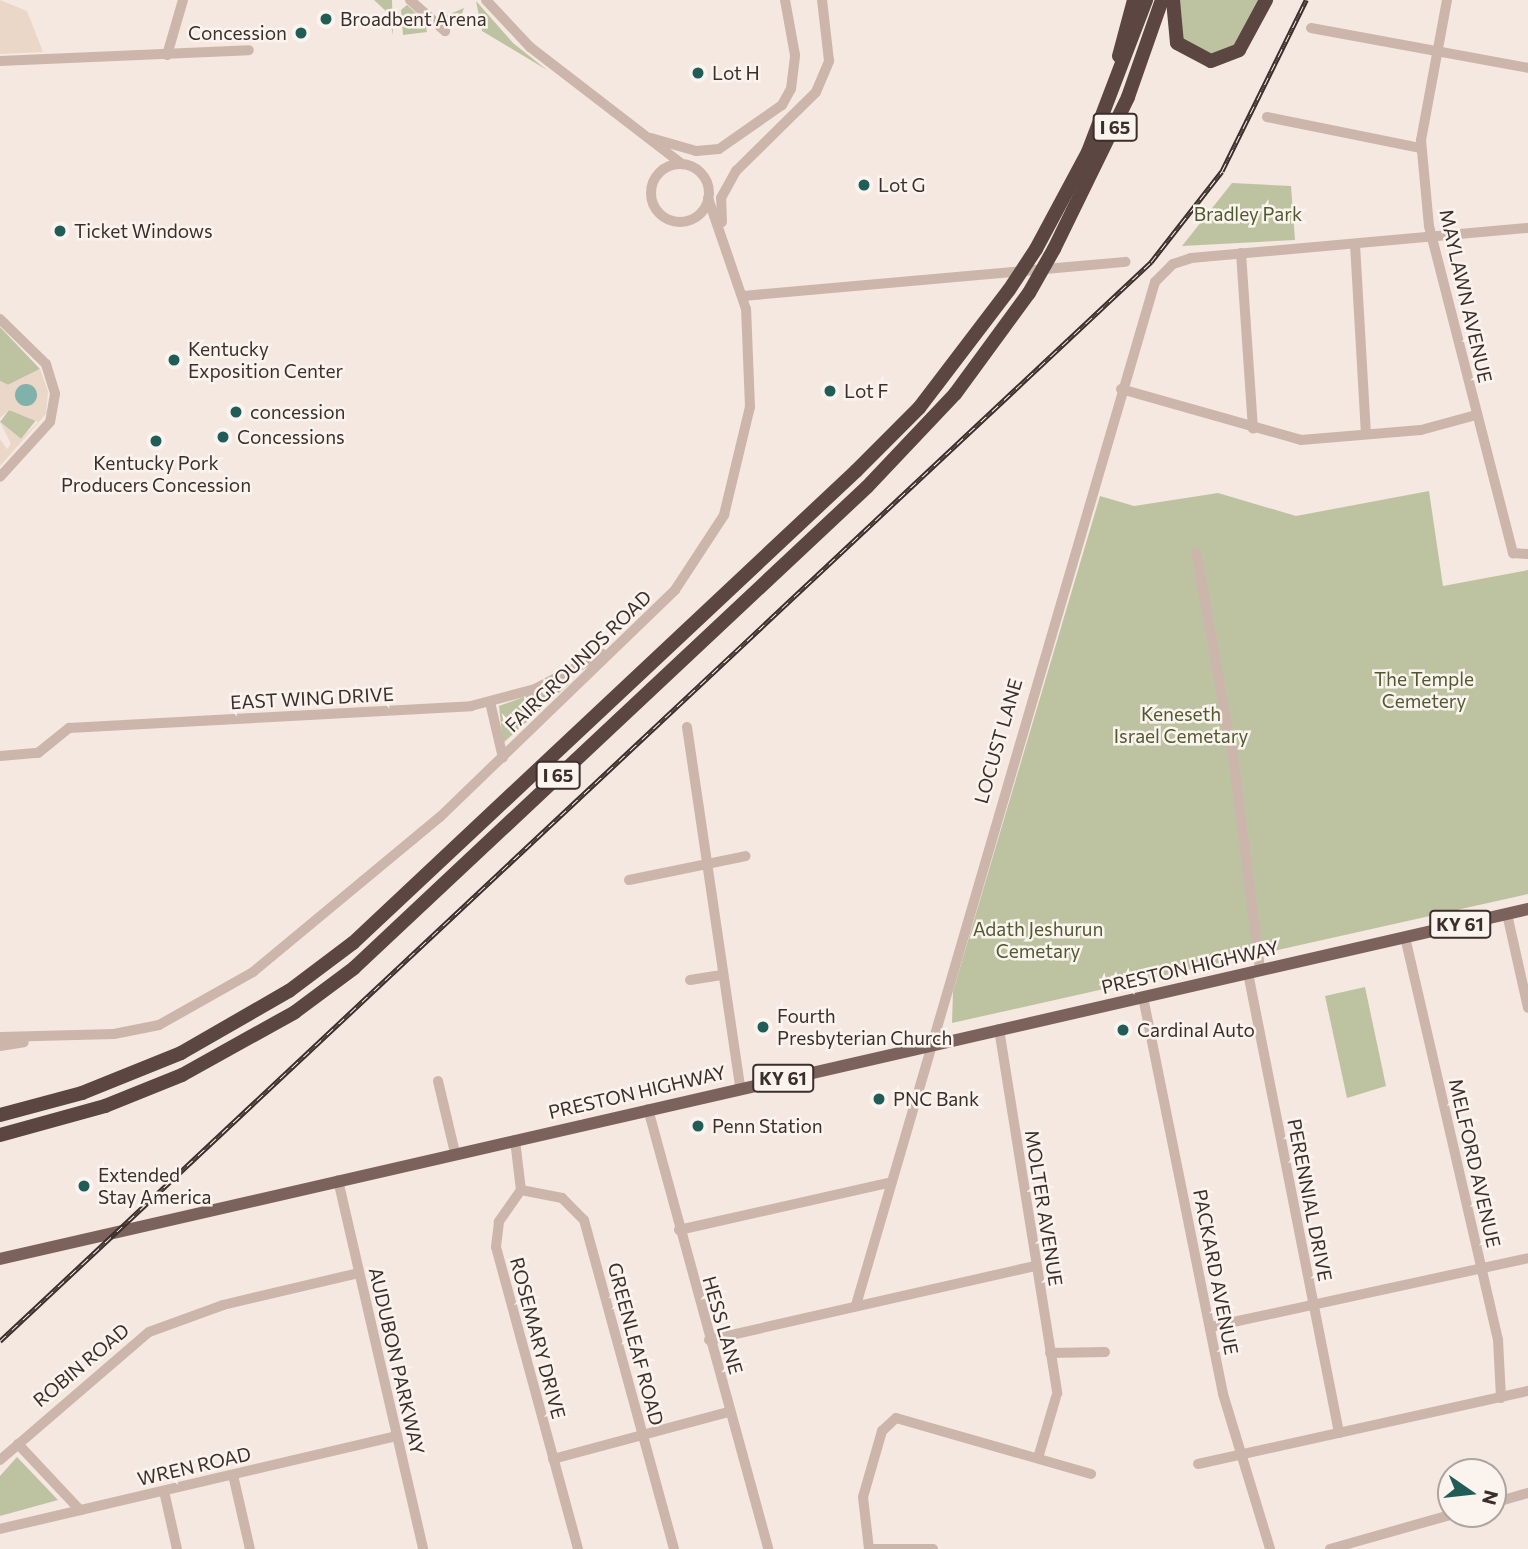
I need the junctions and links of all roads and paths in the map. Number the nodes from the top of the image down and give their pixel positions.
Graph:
1 (183, 0) edge
2 (410, 0) edge
3 (486, 0) edge
4 (785, 0) edge
5 (822, 0) edge
6 (1134, 0) edge
7 (1146, 0) edge
8 (1162, 0) edge
9 (1173, 0) edge
10 (1265, 0) edge
11 (1447, 0) edge
12 (1311, 28) dead end
13 (445, 31) dead end
14 (249, 50) dead end
15 (1437, 52) junction
16 (167, 55) junction
17 (0, 61) edge
18 (1528, 68) edge
19 (1112, 95) junction
20 (1266, 117) dead end
21 (651, 138) junction
22 (1420, 148) junction
23 (682, 164) junction
24 (708, 198) junction
25 (1528, 228) edge
26 (1431, 236) junction
27 (724, 240) junction
28 (1354, 244) junction
29 (1241, 253) junction
30 (1125, 262) dead end
31 (743, 296) junction
32 (0, 319) edge
33 (1121, 390) junction
34 (1476, 415) junction
35 (1253, 429) junction
36 (1366, 434) junction
37 (0, 477) edge
38 (1196, 552) dead end
39 (1528, 554) edge
40 (621, 641) junction
41 (490, 702) junction
42 (687, 727) dead end
43 (0, 756) edge
44 (503, 758) junction
45 (747, 856) dead end
46 (706, 863) junction
47 (629, 880) dead end
48 (1528, 909) edge
49 (1507, 914) junction
50 (1405, 937) junction
51 (1254, 972) junction
52 (722, 975) junction
53 (690, 980) dead end
54 (1143, 998) junction
55 (1528, 1008) edge
56 (999, 1030) junction
57 (0, 1037) edge
58 (54, 1037) junction
59 (930, 1045) junction
60 (0, 1046) edge
61 (438, 1081) dead end
62 (740, 1088) junction
63 (648, 1109) junction
64 (0, 1115) edge
65 (0, 1135) edge
66 (515, 1140) junction
67 (455, 1153) junction
68 (338, 1180) junction
69 (892, 1182) junction
70 (520, 1191) junction
71 (679, 1230) junction
72 (1528, 1258) edge
73 (0, 1259) edge
74 (1036, 1266) junction
75 (1482, 1271) junction
76 (358, 1273) junction
77 (856, 1305) junction
78 (1313, 1307) junction
79 (1210, 1327) junction
80 (709, 1340) junction
81 (1105, 1352) dead end
82 (1050, 1353) junction
83 (1528, 1391) edge
84 (1501, 1398) junction
85 (729, 1412) junction
86 (1339, 1433) junction
87 (643, 1435) junction
88 (397, 1436) junction
89 (18, 1444) junction
90 (1240, 1454) junction
91 (1038, 1458) junction
92 (553, 1459) junction
93 (0, 1460) edge
94 (1198, 1464) dead end
95 (1091, 1474) dead end
96 (233, 1475) junction
97 (163, 1491) junction
98 (1528, 1493) edge
99 (1507, 1499) edge
100 (80, 1510) junction
101 (1437, 1519) edge
102 (0, 1529) edge
103 (177, 1549) edge
104 (250, 1549) edge
105 (424, 1549) edge
106 (578, 1549) edge
107 (674, 1549) edge
108 (768, 1549) edge
109 (871, 1549) edge
110 (933, 1549) edge
111 (1270, 1549) edge
112 (1330, 1549) edge

1 - 16 street
2 - 13 street
3 - 21 street
4 - 21 street
5 - 27 street
6 - 19 highway
7 - 19 highway, I 65
8 - 65 highway, I 65, bridge
9 - 10 highway
11 - 15 street, MAYLAWN AVENUE
12 - 15 street
14 - 16 street
15 - 18 street
15 - 22 street, MAYLAWN AVENUE
16 - 17 street
19 - 64 highway, I 65, bridge
20 - 22 street
21 - 23 street
22 - 26 street, MAYLAWN AVENUE
23 - 24 street
23 - 24 street
24 - 27 street, FAIRGROUNDS ROAD
25 - 26 street, LOCUST LANE
26 - 28 street, LOCUST LANE
26 - 34 street, MAYLAWN AVENUE
27 - 31 street, FAIRGROUNDS ROAD
28 - 29 street, LOCUST LANE
28 - 36 street
29 - 33 street, LOCUST LANE
29 - 35 street
30 - 31 street
31 - 40 street, FAIRGROUNDS ROAD
32 - 37 street
33 - 35 street
33 - 59 street, LOCUST LANE
34 - 36 street
34 - 39 street, MAYLAWN AVENUE
35 - 36 street
38 - 51 street, PERENNIAL DRIVE
40 - 41 street, EAST WING DRIVE
40 - 44 street, FAIRGROUNDS ROAD
41 - 43 street, EAST WING DRIVE
41 - 44 street
42 - 46 street
44 - 58 street, FAIRGROUNDS ROAD
45 - 46 street
46 - 47 street
46 - 52 street
48 - 49 main road, PRESTON HIGHWAY / KY 61
49 - 50 main road, PRESTON HIGHWAY / KY 61
49 - 55 street
50 - 51 main road, PRESTON HIGHWAY / KY 61
50 - 75 street, MELFORD AVENUE
51 - 54 main road, PRESTON HIGHWAY / KY 61
51 - 78 street, PERENNIAL DRIVE
52 - 53 street
52 - 62 street
54 - 56 main road, PRESTON HIGHWAY / KY 61
54 - 79 street, PACKARD AVENUE
56 - 59 main road, PRESTON HIGHWAY / KY 61
56 - 74 street, MOLTER AVENUE
57 - 58 street, FAIRGROUNDS ROAD
58 - 60 street
59 - 62 main road, PRESTON HIGHWAY / KY 61
59 - 69 street, LOCUST LANE
61 - 67 street
62 - 63 main road, PRESTON HIGHWAY / KY 61
63 - 66 main road, PRESTON HIGHWAY / KY 61
63 - 71 street, HESS LANE
66 - 67 main road, PRESTON HIGHWAY / KY 61
66 - 70 street
67 - 68 main road, PRESTON HIGHWAY / KY 61
68 - 73 main road, PRESTON HIGHWAY / KY 61
68 - 76 street, AUDUBON PARKWAY
69 - 71 street
69 - 77 street, LOCUST LANE
70 - 87 street, GREENLEAF ROAD
70 - 92 street, ROSEMARY DRIVE
71 - 80 street, HESS LANE
72 - 75 street
74 - 77 street
74 - 82 street, MOLTER AVENUE
75 - 78 street
75 - 84 street, MELFORD AVENUE
76 - 88 street, AUDUBON PARKWAY
76 - 89 street, ROBIN ROAD
77 - 80 street
78 - 79 street
78 - 86 street, PERENNIAL DRIVE
79 - 90 street, PACKARD AVENUE
80 - 85 street, HESS LANE
81 - 82 street
82 - 91 street, MOLTER AVENUE
83 - 84 street
84 - 86 street
85 - 87 street
85 - 108 street, HESS LANE
86 - 90 street
87 - 92 street
87 - 107 street, GREENLEAF ROAD
88 - 96 street, WREN ROAD
88 - 105 street, AUDUBON PARKWAY
89 - 93 street, ROBIN ROAD
89 - 100 street
90 - 94 street
90 - 111 street, PACKARD AVENUE
91 - 95 street
91 - 109 street
92 - 106 street, ROSEMARY DRIVE
96 - 97 street, WREN ROAD
96 - 104 street
97 - 100 street, WREN ROAD
97 - 103 street
98 - 99 street
100 - 102 street, WREN ROAD
101 - 112 street
109 - 110 street

